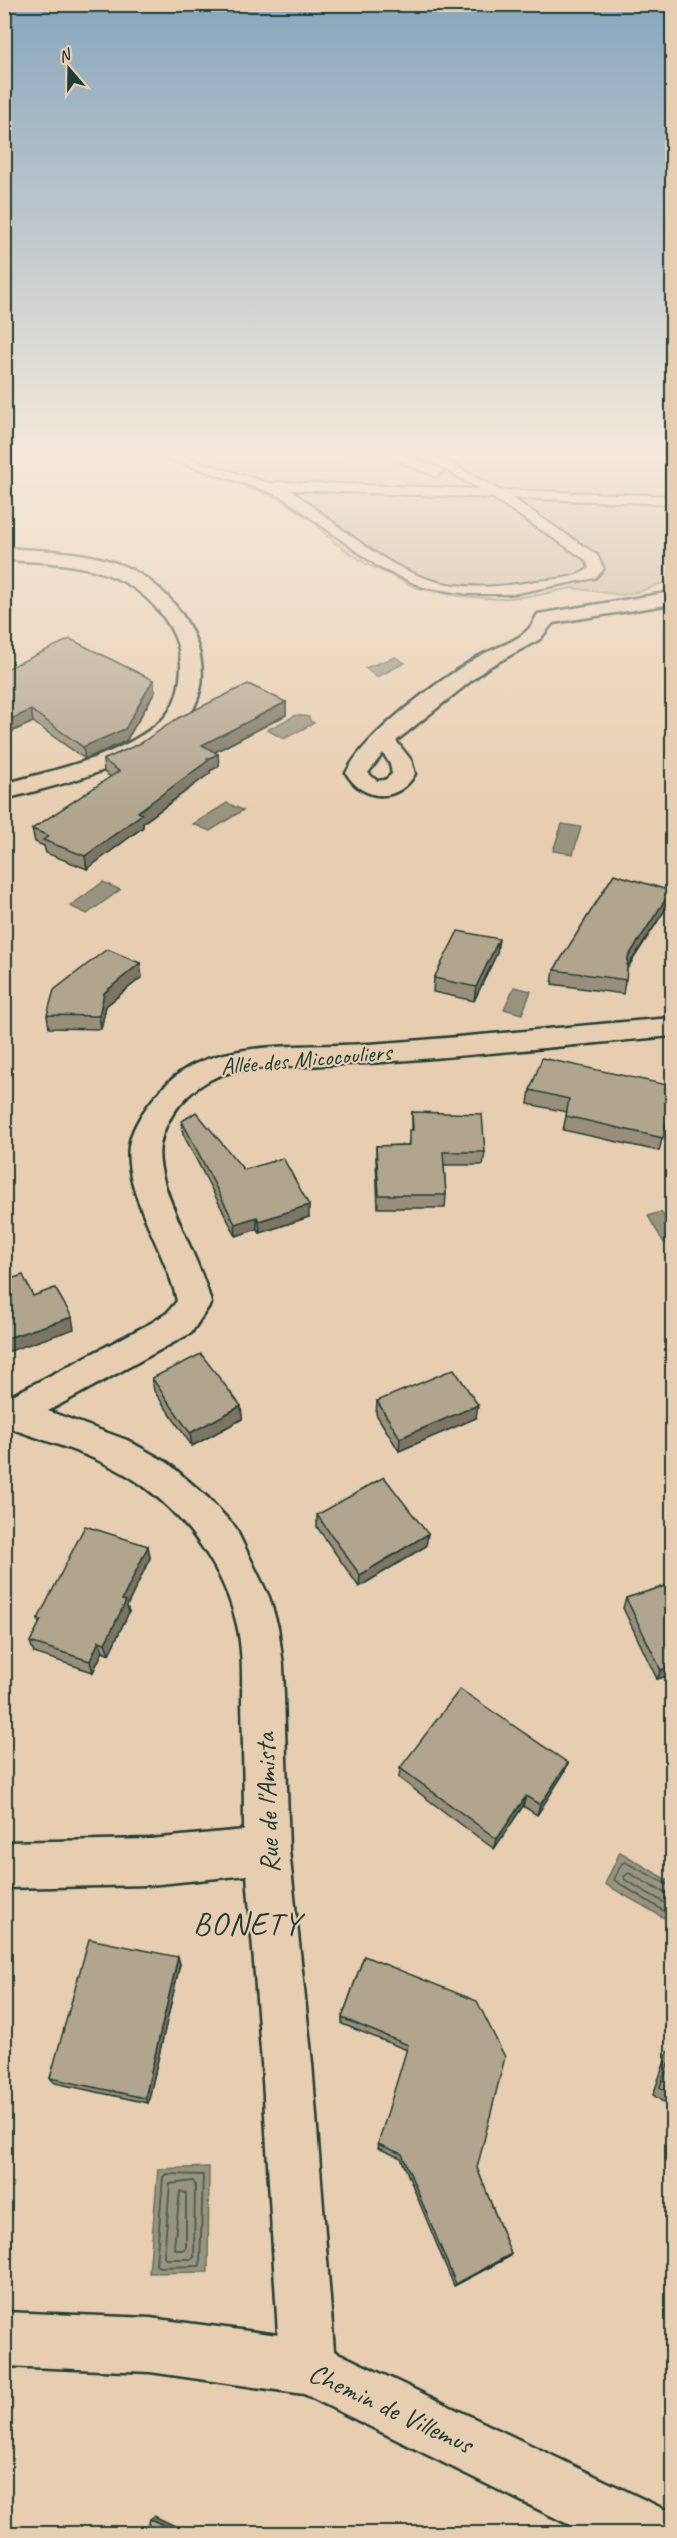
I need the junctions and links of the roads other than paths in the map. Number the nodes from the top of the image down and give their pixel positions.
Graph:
1 (121, 572) edge
2 (402, 572) edge
3 (593, 572) edge
4 (672, 598) edge
5 (383, 741) dead end
6 (4, 792) edge
7 (672, 1028) edge
8 (9, 1411) edge
9 (267, 1850) junction
10 (4, 1865) edge
11 (4, 2339) edge
12 (308, 2367) junction
13 (652, 2534) edge

1 - 6 street
2 - 3 lane
4 - 5 street
7 - 8 street, Allée des Micocouliers
8 - 9 street, Rue de l'Amista
9 - 10 street
9 - 12 street, Rue de l'Amista
11 - 12 street, Chemin de Villemus
12 - 13 street, Chemin de Villemus

